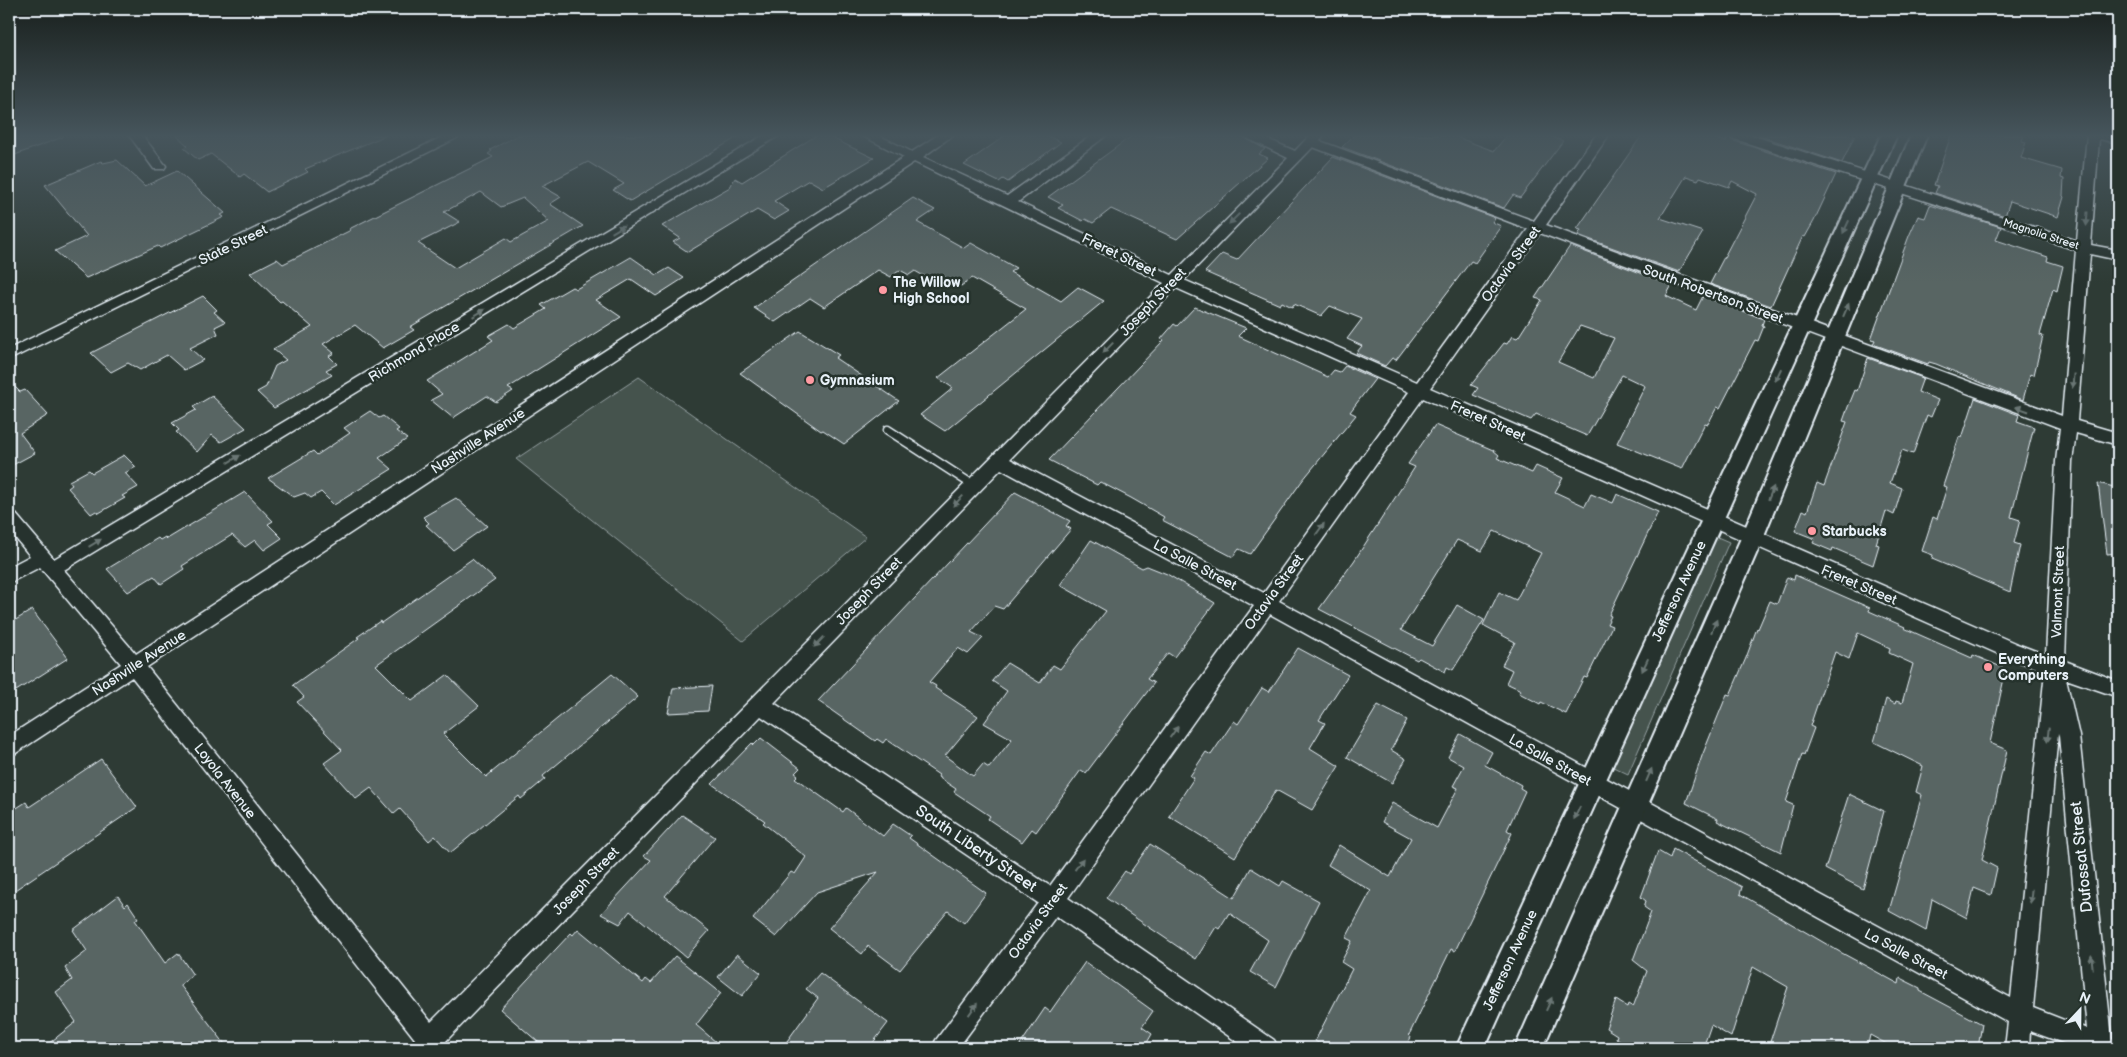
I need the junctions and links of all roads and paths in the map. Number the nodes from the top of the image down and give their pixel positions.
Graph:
1 (357, 184) edge
2 (690, 184) edge
3 (873, 184) edge
4 (970, 184) edge
5 (1033, 184) edge
6 (1269, 184) edge
7 (1426, 184) edge
8 (1568, 184) edge
9 (1866, 184) edge
10 (1888, 184) edge
11 (1900, 184) edge
12 (2089, 184) edge
13 (1899, 188) junction
14 (1008, 202) junction
15 (1536, 229) junction
16 (2084, 248) junction
17 (2118, 256) edge
18 (1173, 281) junction
19 (1800, 327) junction
20 (1833, 339) junction
21 (9, 355) edge
22 (1420, 391) junction
23 (2069, 425) junction
24 (888, 430) dead end
25 (2118, 439) edge
26 (998, 460) junction
27 (974, 485) junction
28 (9, 518) edge
29 (1712, 520) junction
30 (1752, 538) junction
31 (48, 562) junction
32 (9, 576) edge
33 (1266, 603) junction
34 (134, 666) junction
35 (2055, 668) junction
36 (2118, 688) edge
37 (759, 704) junction
38 (9, 747) edge
39 (1591, 783) junction
40 (1635, 807) junction
41 (1053, 900) junction
42 (2019, 1015) junction
43 (429, 1046) edge
44 (2103, 1047) edge
45 (944, 1048) edge
46 (1266, 1048) edge
47 (1470, 1048) edge
48 (1529, 1048) edge
49 (2017, 1048) edge

1 - 21 street, State Street
31 -> 2 street, Richmond Place
3 - 34 street, Nashville Avenue
4 - 14 street, Freret Street
5 - 14 street
6 -> 18 street, Joseph Street
7 - 15 street, South Robertson Street
8 - 15 street, Octavia Street
9 -> 19 street, Jefferson Avenue
10 - 13 street, Magnolia Street
11 - 13 street
12 -> 16 street, Valmont Street
13 - 16 street, Magnolia Street
20 -> 13 street
14 - 18 street, Freret Street
15 - 19 street, South Robertson Street
15 - 22 street, Octavia Street
16 - 17 street, Magnolia Street
16 -> 23 street, Valmont Street
18 - 22 street, Freret Street
18 -> 26 street, Joseph Street
19 - 20 street, South Robertson Street
19 -> 29 street, Jefferson Avenue
23 -> 20 street, South Robertson Street
30 -> 20 street
22 - 29 street, Freret Street
33 -> 22 street, Octavia Street
23 - 25 street, South Robertson Street
23 - 35 street, Valmont Street
24 - 27 lane
26 - 27 street, Joseph Street
26 - 33 street, La Salle Street
27 -> 37 street, Joseph Street
28 - 31 street, Loyola Avenue
29 - 30 street, Freret Street
29 -> 39 street, Jefferson Avenue
30 - 35 street, Freret Street
40 -> 30 street
31 - 32 street, Richmond Place
31 - 34 street, Loyola Avenue
33 - 39 street, La Salle Street
41 -> 33 street, Octavia Street
34 - 38 street, Nashville Avenue
34 - 43 street, Loyola Avenue
35 - 36 street, Freret Street
35 -> 42 street, Valmont Street
44 -> 35 street, Dufossat Street
37 - 41 street, South Liberty Street
37 - 43 street, Joseph Street
39 - 40 street, La Salle Street
39 -> 47 street, Jefferson Avenue
40 - 42 street, La Salle Street
48 -> 40 street
45 -> 41 street, Octavia Street
41 - 46 street, South Liberty Street
42 - 44 street, La Salle Street
42 - 49 street, Valmont Street

